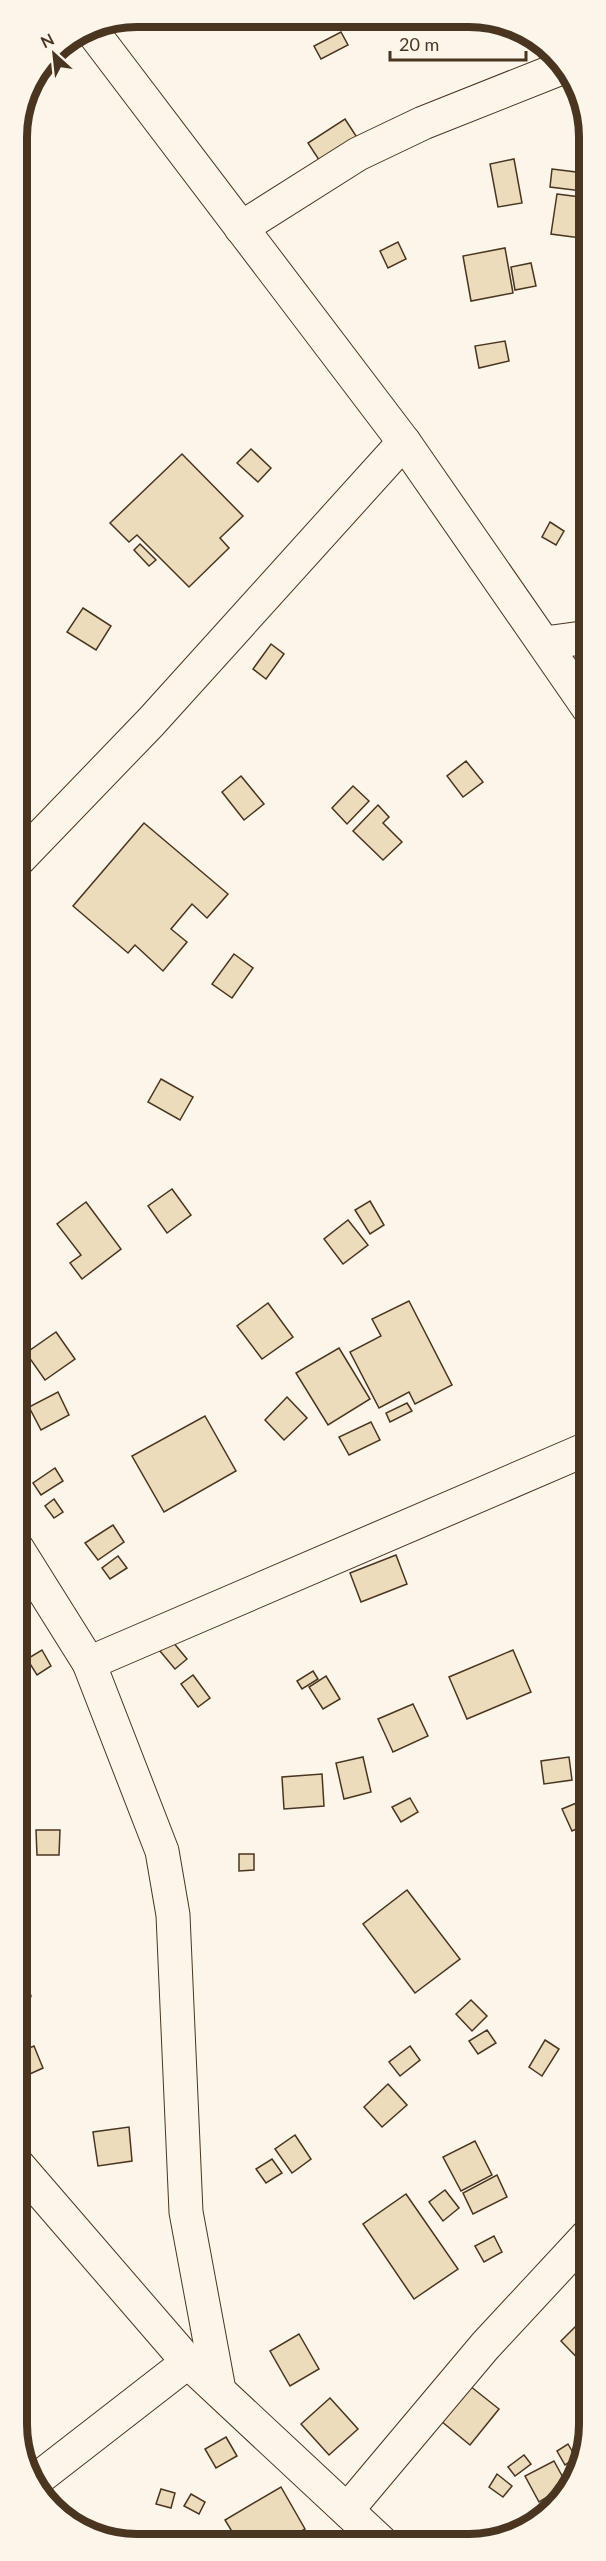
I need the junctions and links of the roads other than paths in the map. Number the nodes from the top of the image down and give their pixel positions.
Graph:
1 (95, 35) edge
2 (556, 70) edge
3 (241, 228) junction
4 (404, 442) junction
5 (579, 639) edge
6 (545, 644) junction
7 (579, 694) edge
8 (27, 851) edge
9 (579, 1452) edge
10 (27, 1564) edge
11 (89, 1663) junction
12 (27, 2174) edge
13 (579, 2245) edge
14 (188, 2362) junction
15 (219, 2390) junction
16 (41, 2476) edge
17 (348, 2509) junction
18 (373, 2534) edge

1 - 3 street
2 - 3 street
3 - 4 street
4 - 6 street
4 - 8 street
5 - 6 street
6 - 7 street
9 - 11 street
10 - 11 street
11 - 15 street
12 - 14 street
13 - 17 street
14 - 15 street
14 - 16 street
15 - 17 street
17 - 18 street

